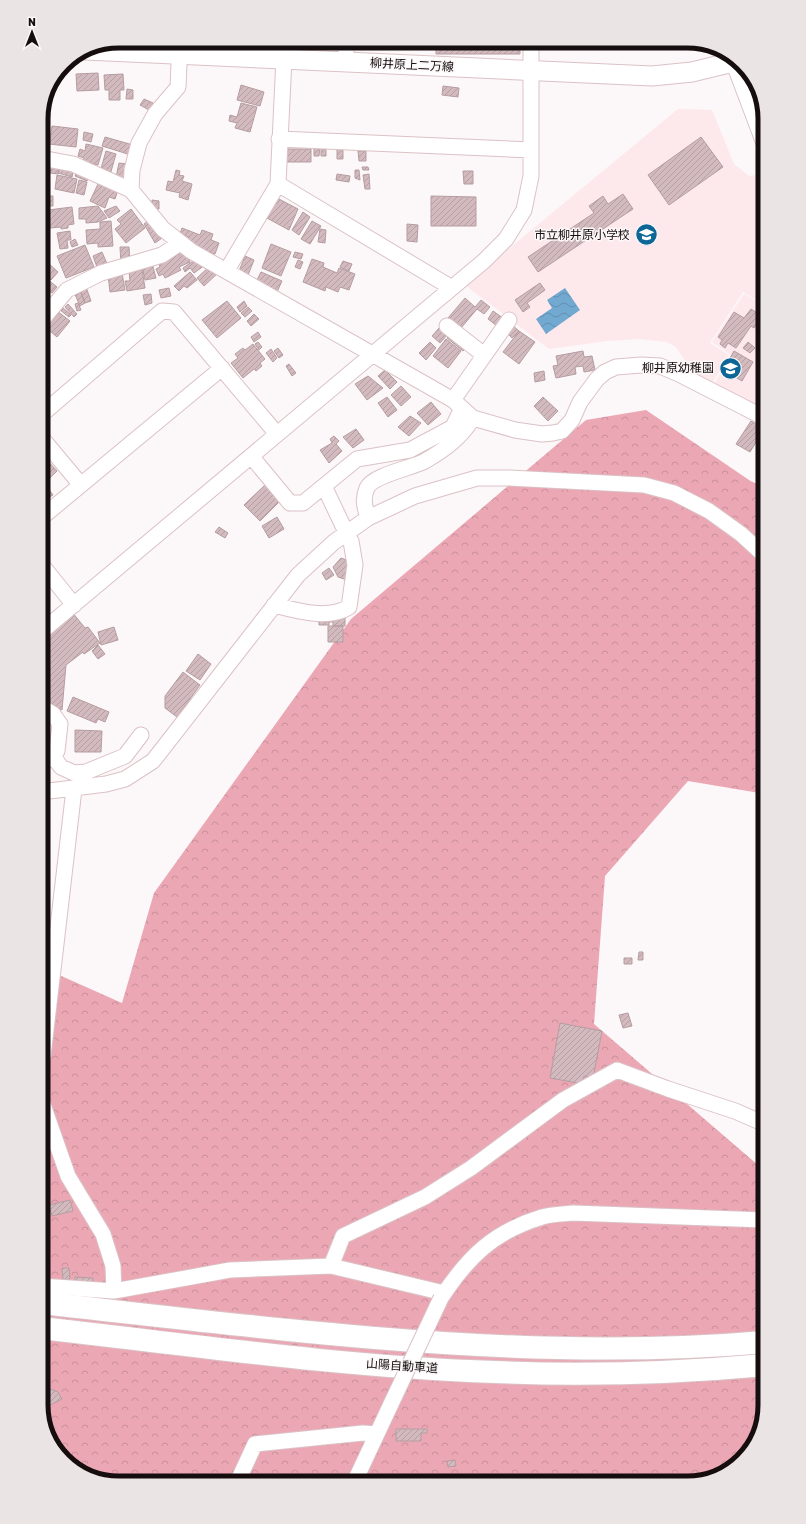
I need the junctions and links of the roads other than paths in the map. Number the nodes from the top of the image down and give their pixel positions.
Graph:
1 (180, 48) edge
2 (346, 48) edge
3 (531, 48) edge
4 (102, 50) edge
5 (284, 58) junction
6 (346, 62) junction
7 (728, 62) edge
8 (737, 69) edge
9 (531, 71) junction
10 (758, 127) edge
11 (279, 139) junction
12 (531, 150) junction
13 (48, 159) edge
14 (278, 184) junction
15 (131, 190) junction
16 (180, 243) junction
17 (227, 270) junction
18 (452, 288) junction
19 (48, 313) edge
20 (508, 320) dead end
21 (447, 326) dead end
22 (371, 354) junction
23 (484, 355) junction
24 (222, 368) junction
25 (457, 404) junction
26 (48, 409) edge
27 (758, 414) edge
28 (473, 418) junction
29 (277, 434) junction
30 (48, 445) edge
31 (251, 456) junction
32 (81, 485) junction
33 (324, 486) junction
34 (48, 512) edge
35 (368, 518) junction
36 (343, 526) dead end
37 (350, 541) dead end
38 (758, 550) edge
39 (48, 573) edge
40 (74, 605) junction
41 (274, 605) junction
42 (48, 626) edge
43 (48, 711) edge
44 (141, 735) dead end
45 (48, 759) edge
46 (48, 760) edge
47 (74, 789) junction
48 (48, 791) edge
49 (48, 1013) edge
50 (48, 1119) edge
51 (758, 1121) edge
52 (758, 1220) edge
53 (330, 1266) junction
54 (48, 1286) edge
55 (114, 1291) junction
56 (443, 1295) junction
57 (48, 1305) edge
58 (48, 1329) edge
59 (758, 1342) edge
60 (758, 1365) edge
61 (377, 1434) junction
62 (240, 1476) edge
63 (357, 1476) edge

1 - 4 main road, 柳井原上二万線
1 - 5 main road, 柳井原上二万線
1 - 15 street
2 - 6 street
3 - 9 street
5 - 6 main road, 柳井原上二万線
5 - 11 street
6 - 9 main road, 柳井原上二万線
7 - 9 main road, 柳井原上二万線
8 - 10 street
9 - 12 street
11 - 12 street
11 - 14 street
12 - 18 street
13 - 15 street
14 - 17 street
14 - 18 street
15 - 16 street
16 - 17 street
16 - 19 street
17 - 22 street
18 - 22 street
20 - 23 street
21 - 23 street
22 - 25 street
22 - 29 street
23 - 25 street
24 - 26 street
24 - 29 street
24 - 32 street
25 - 28 street
25 - 33 street
27 - 28 street
28 - 35 street
29 - 31 street
30 - 32 street
31 - 33 street
31 - 40 street
32 - 34 street
33 - 36 street
35 - 38 street
35 - 41 street
37 - 41 street
39 - 40 street
40 - 42 street
41 - 47 street
43 - 45 street
44 - 46 street
47 - 48 street
47 - 49 street
50 - 55 street
51 - 53 street
52 - 56 street
53 - 55 street
53 - 56 street
54 - 55 street
56 - 61 street, bridge
57 - 59 highway
58 - 60 highway, 山陽自動車道
61 - 62 street
61 - 63 street

